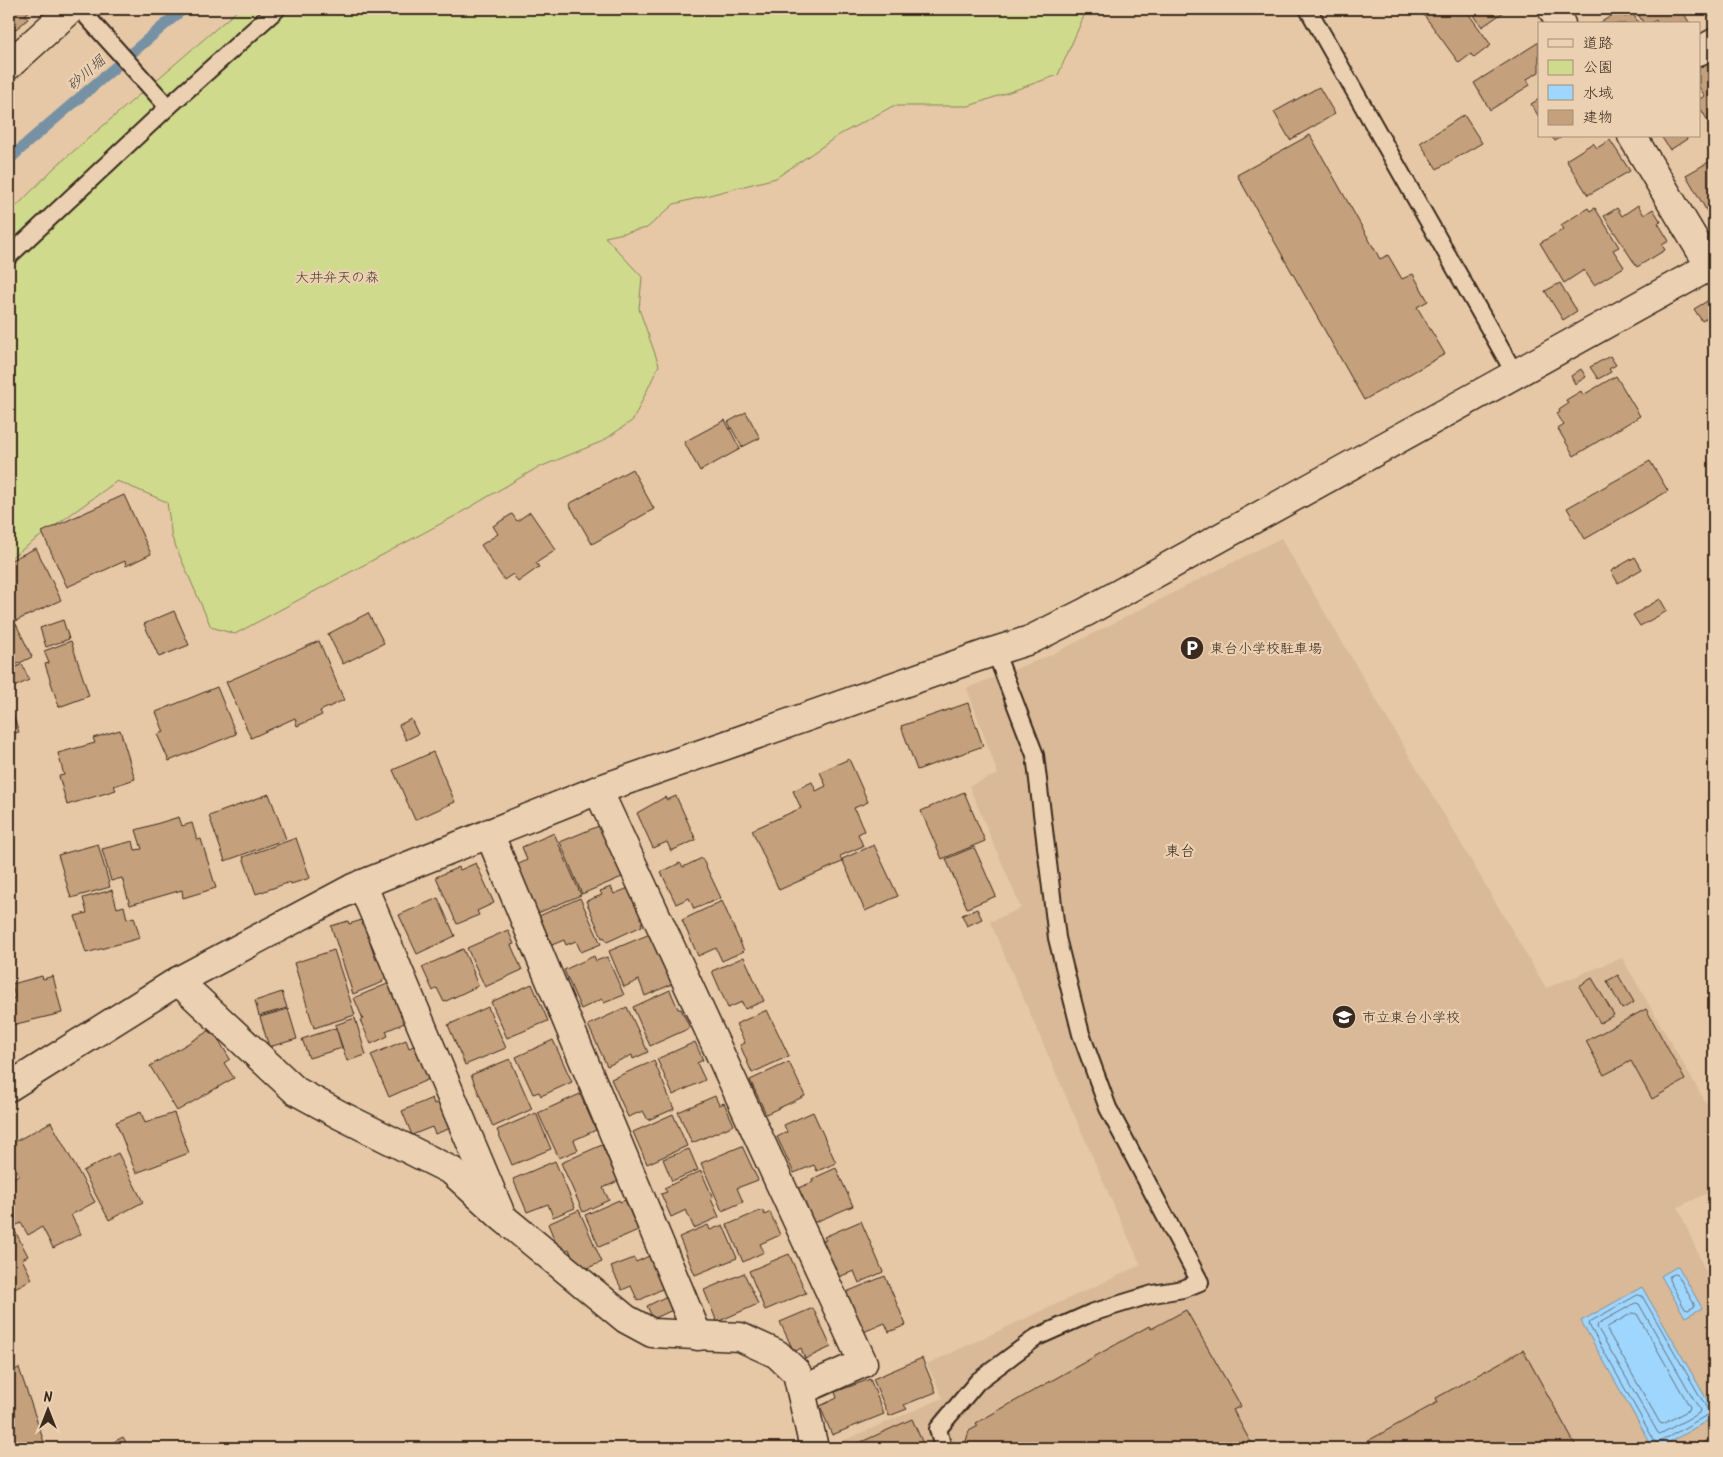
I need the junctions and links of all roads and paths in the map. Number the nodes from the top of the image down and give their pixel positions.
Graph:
1 (70, 9) edge
2 (80, 9) edge
3 (277, 9) edge
4 (1308, 9) edge
5 (1552, 9) edge
6 (1560, 22) edge
7 (1714, 43) edge
8 (1700, 51) edge
9 (9, 65) edge
10 (168, 107) junction
11 (1633, 138) edge
12 (9, 256) edge
13 (1712, 265) edge
14 (1515, 374) junction
15 (994, 651) junction
16 (598, 790) junction
17 (489, 833) junction
18 (362, 884) junction
19 (178, 981) junction
20 (9, 1086) edge
21 (502, 1217) junction
22 (698, 1336) junction
23 (802, 1390) junction
24 (814, 1448) edge
25 (943, 1448) edge

1 - 9 street
2 - 10 lane
3 - 10 lane
4 - 14 lane
5 - 6 street
7 - 8 street
10 - 12 lane
11 - 13 street
13 - 14 street
14 - 15 street
15 - 16 street
15 - 25 lane
16 - 17 street
16 - 23 street
17 - 18 street
17 - 22 street
18 - 19 street
18 - 21 street
19 - 20 street
19 - 21 street
21 - 22 street
22 - 23 street
23 - 24 street

